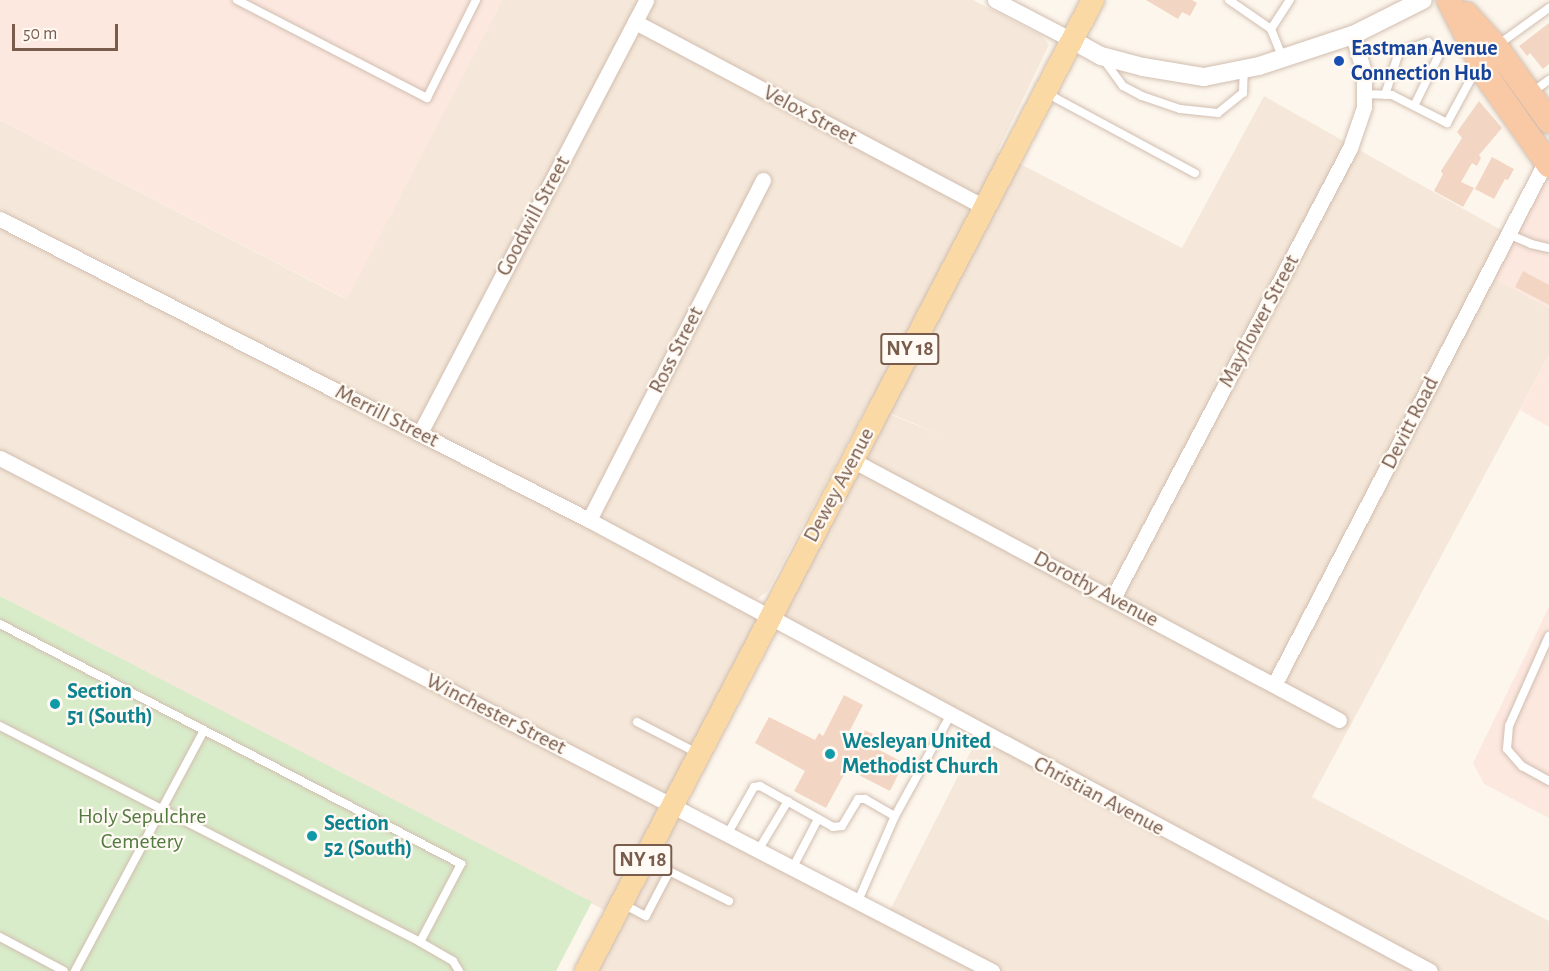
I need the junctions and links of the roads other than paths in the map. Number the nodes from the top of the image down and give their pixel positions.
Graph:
1 (237, 0) edge
2 (476, 0) edge
3 (646, 0) edge
4 (995, 0) edge
5 (1093, 0) edge
6 (1229, 0) edge
7 (1290, 0) edge
8 (1423, 0) edge
9 (1451, 0) edge
10 (1549, 8) edge
11 (635, 22) junction
12 (1271, 29) junction
13 (1353, 35) junction
14 (1072, 40) junction
15 (1488, 55) junction
16 (1101, 56) junction
17 (1283, 58) junction
18 (1244, 69) junction
19 (1540, 87) edge
20 (1045, 92) junction
21 (1364, 94) junction
22 (1385, 94) junction
23 (1414, 106) junction
24 (1548, 117) edge
25 (1547, 163) edge
26 (1195, 173) dead end
27 (764, 180) dead end
28 (985, 207) junction
29 (0, 219) edge
30 (1508, 234) junction
31 (1549, 248) edge
32 (420, 433) junction
33 (0, 458) edge
34 (852, 460) junction
35 (589, 520) junction
36 (1113, 598) junction
37 (770, 619) junction
38 (0, 624) edge
39 (1549, 636) edge
40 (1274, 685) junction
41 (950, 716) junction
42 (1339, 720) dead end
43 (637, 722) dead end
44 (0, 726) edge
45 (204, 730) junction
46 (699, 754) junction
47 (1549, 782) edge
48 (788, 801) junction
49 (672, 804) junction
50 (161, 809) junction
51 (895, 816) junction
52 (818, 819) junction
53 (728, 833) junction
54 (759, 849) junction
55 (644, 859) junction
56 (793, 867) junction
57 (669, 872) junction
58 (858, 900) junction
59 (729, 901) dead end
60 (621, 903) junction
61 (0, 938) edge
62 (420, 942) junction
63 (64, 971) edge
64 (75, 971) edge
65 (459, 971) edge
66 (586, 971) edge
67 (992, 971) edge
68 (1430, 971) edge

1 - 2 lane
3 - 11 street, Goodwill Street
4 - 14 street
5 - 14 main road, Dewey Avenue / NY 18
6 - 12 lane
7 - 12 lane
8 - 13 street
9 - 15 highway
10 - 15 lane
11 - 28 street, Velox Street
11 - 32 street, Goodwill Street
12 - 17 lane
13 - 17 street
13 - 21 street, Mayflower Street
14 - 16 street
14 - 20 main road, Dewey Avenue / NY 18
15 - 19 highway
15 - 23 lane
15 - 25 highway
16 - 18 street
16 - 18 lane
17 - 18 street
19 - 24 highway
20 - 26 lane
20 - 28 main road, Dewey Avenue / NY 18
21 - 22 lane
21 - 36 street, Mayflower Street
22 - 23 lane
22 - 23 lane
25 - 30 street, Devitt Road
27 - 35 street, Ross Street
28 - 34 main road, Dewey Avenue / NY 18
29 - 32 street, Merrill Street
30 - 31 lane
30 - 40 street, Devitt Road
32 - 35 street, Merrill Street
33 - 49 street, Winchester Street
34 - 36 street, Dorothy Avenue
34 - 37 main road, Dewey Avenue / NY 18
35 - 37 street, Merrill Street
36 - 40 street, Dorothy Avenue
37 - 41 street, Christian Avenue
37 - 46 main road, Dewey Avenue / NY 18
38 - 45 lane
39 - 47 lane
40 - 42 street, Dorothy Avenue
41 - 51 lane
41 - 68 street, Christian Avenue
43 - 46 lane
44 - 50 lane
45 - 50 lane
45 - 62 lane
46 - 49 main road, Dewey Avenue / NY 18
48 - 52 lane
48 - 53 lane
48 - 54 lane
49 - 53 street, Winchester Street
49 - 55 main road, Dewey Avenue / NY 18
50 - 62 lane
50 - 64 lane
51 - 52 lane
51 - 58 lane
52 - 56 lane
53 - 54 street, Winchester Street
54 - 56 street, Winchester Street
55 - 57 lane
55 - 60 main road, Dewey Avenue / NY 18
56 - 58 street, Winchester Street
57 - 59 lane
57 - 60 lane
58 - 67 street, Winchester Street
60 - 66 main road, Dewey Avenue / NY 18
61 - 63 lane
62 - 65 lane

